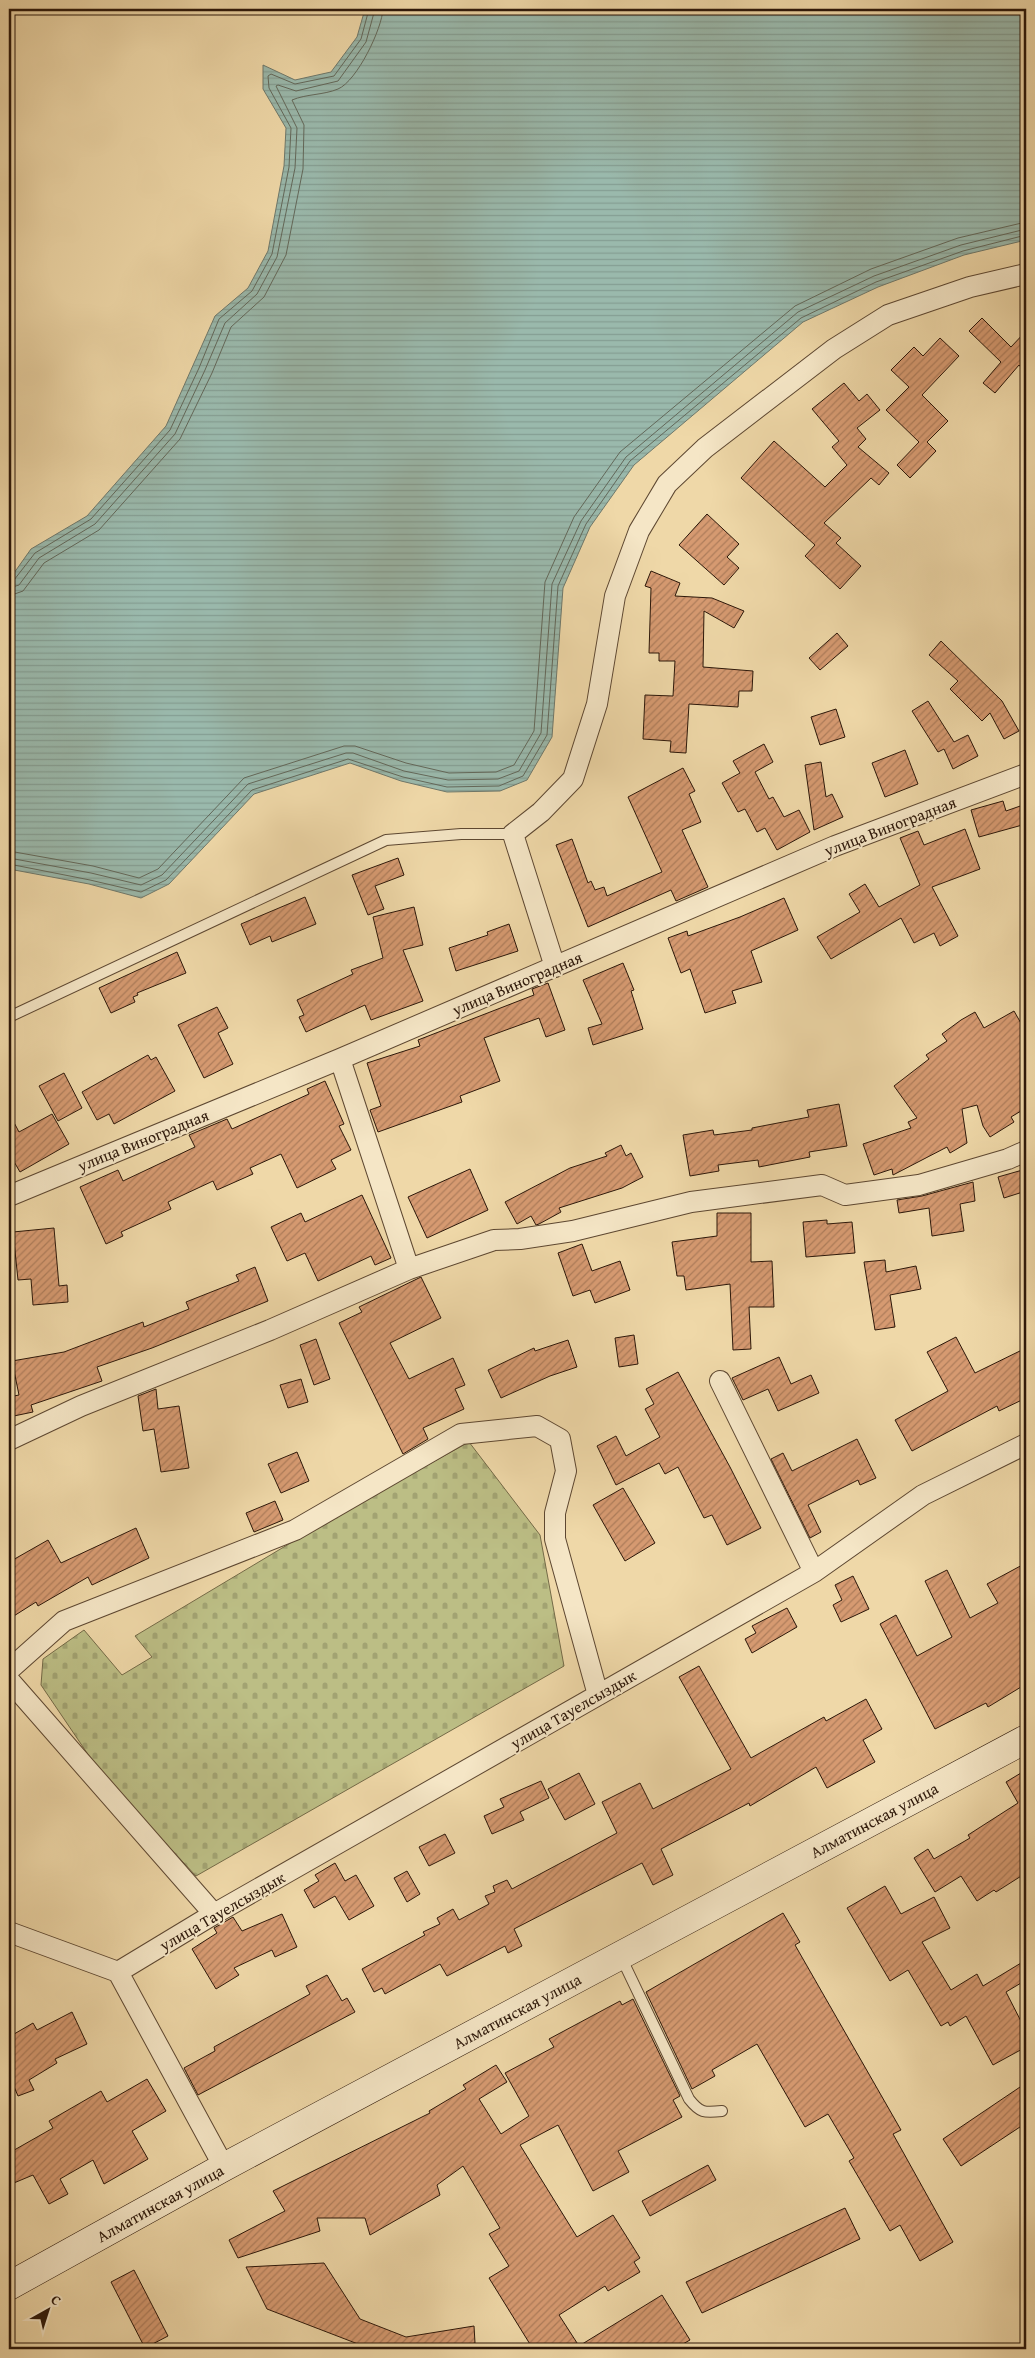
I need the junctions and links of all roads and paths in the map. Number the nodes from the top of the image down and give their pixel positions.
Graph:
1 (1026, 274) edge
2 (1026, 774) edge
3 (513, 834) junction
4 (555, 967) junction
5 (9, 1017) edge
6 (340, 1059) junction
7 (1026, 1151) edge
8 (9, 1196) edge
9 (409, 1269) junction
10 (720, 1381) dead end
11 (9, 1440) edge
12 (1026, 1444) edge
13 (814, 1572) junction
14 (9, 1670) edge
15 (9, 1680) edge
16 (598, 1695) junction
17 (1026, 1739) edge
18 (214, 1914) junction
19 (9, 1932) edge
20 (620, 1956) junction
21 (118, 1972) junction
22 (722, 2111) dead end
23 (224, 2167) junction
24 (9, 2286) edge

1 - 3 street
2 - 4 street, улица Виноградная
3 - 4 street
3 - 5 lane
4 - 6 street, улица Виноградная
6 - 8 street, улица Виноградная
6 - 9 street
7 - 9 street
9 - 11 street
10 - 13 street
12 - 13 street, улица Тауелсыздык
13 - 16 street, улица Тауелсыздык
14 - 16 street
15 - 18 street
16 - 18 street, улица Тауелсыздык
17 - 20 main road, Алматинская улица
18 - 21 street, улица Тауелсыздык
19 - 21 street
20 - 22 lane
20 - 23 main road, Алматинская улица
21 - 23 street
23 - 24 main road, Алматинская улица

